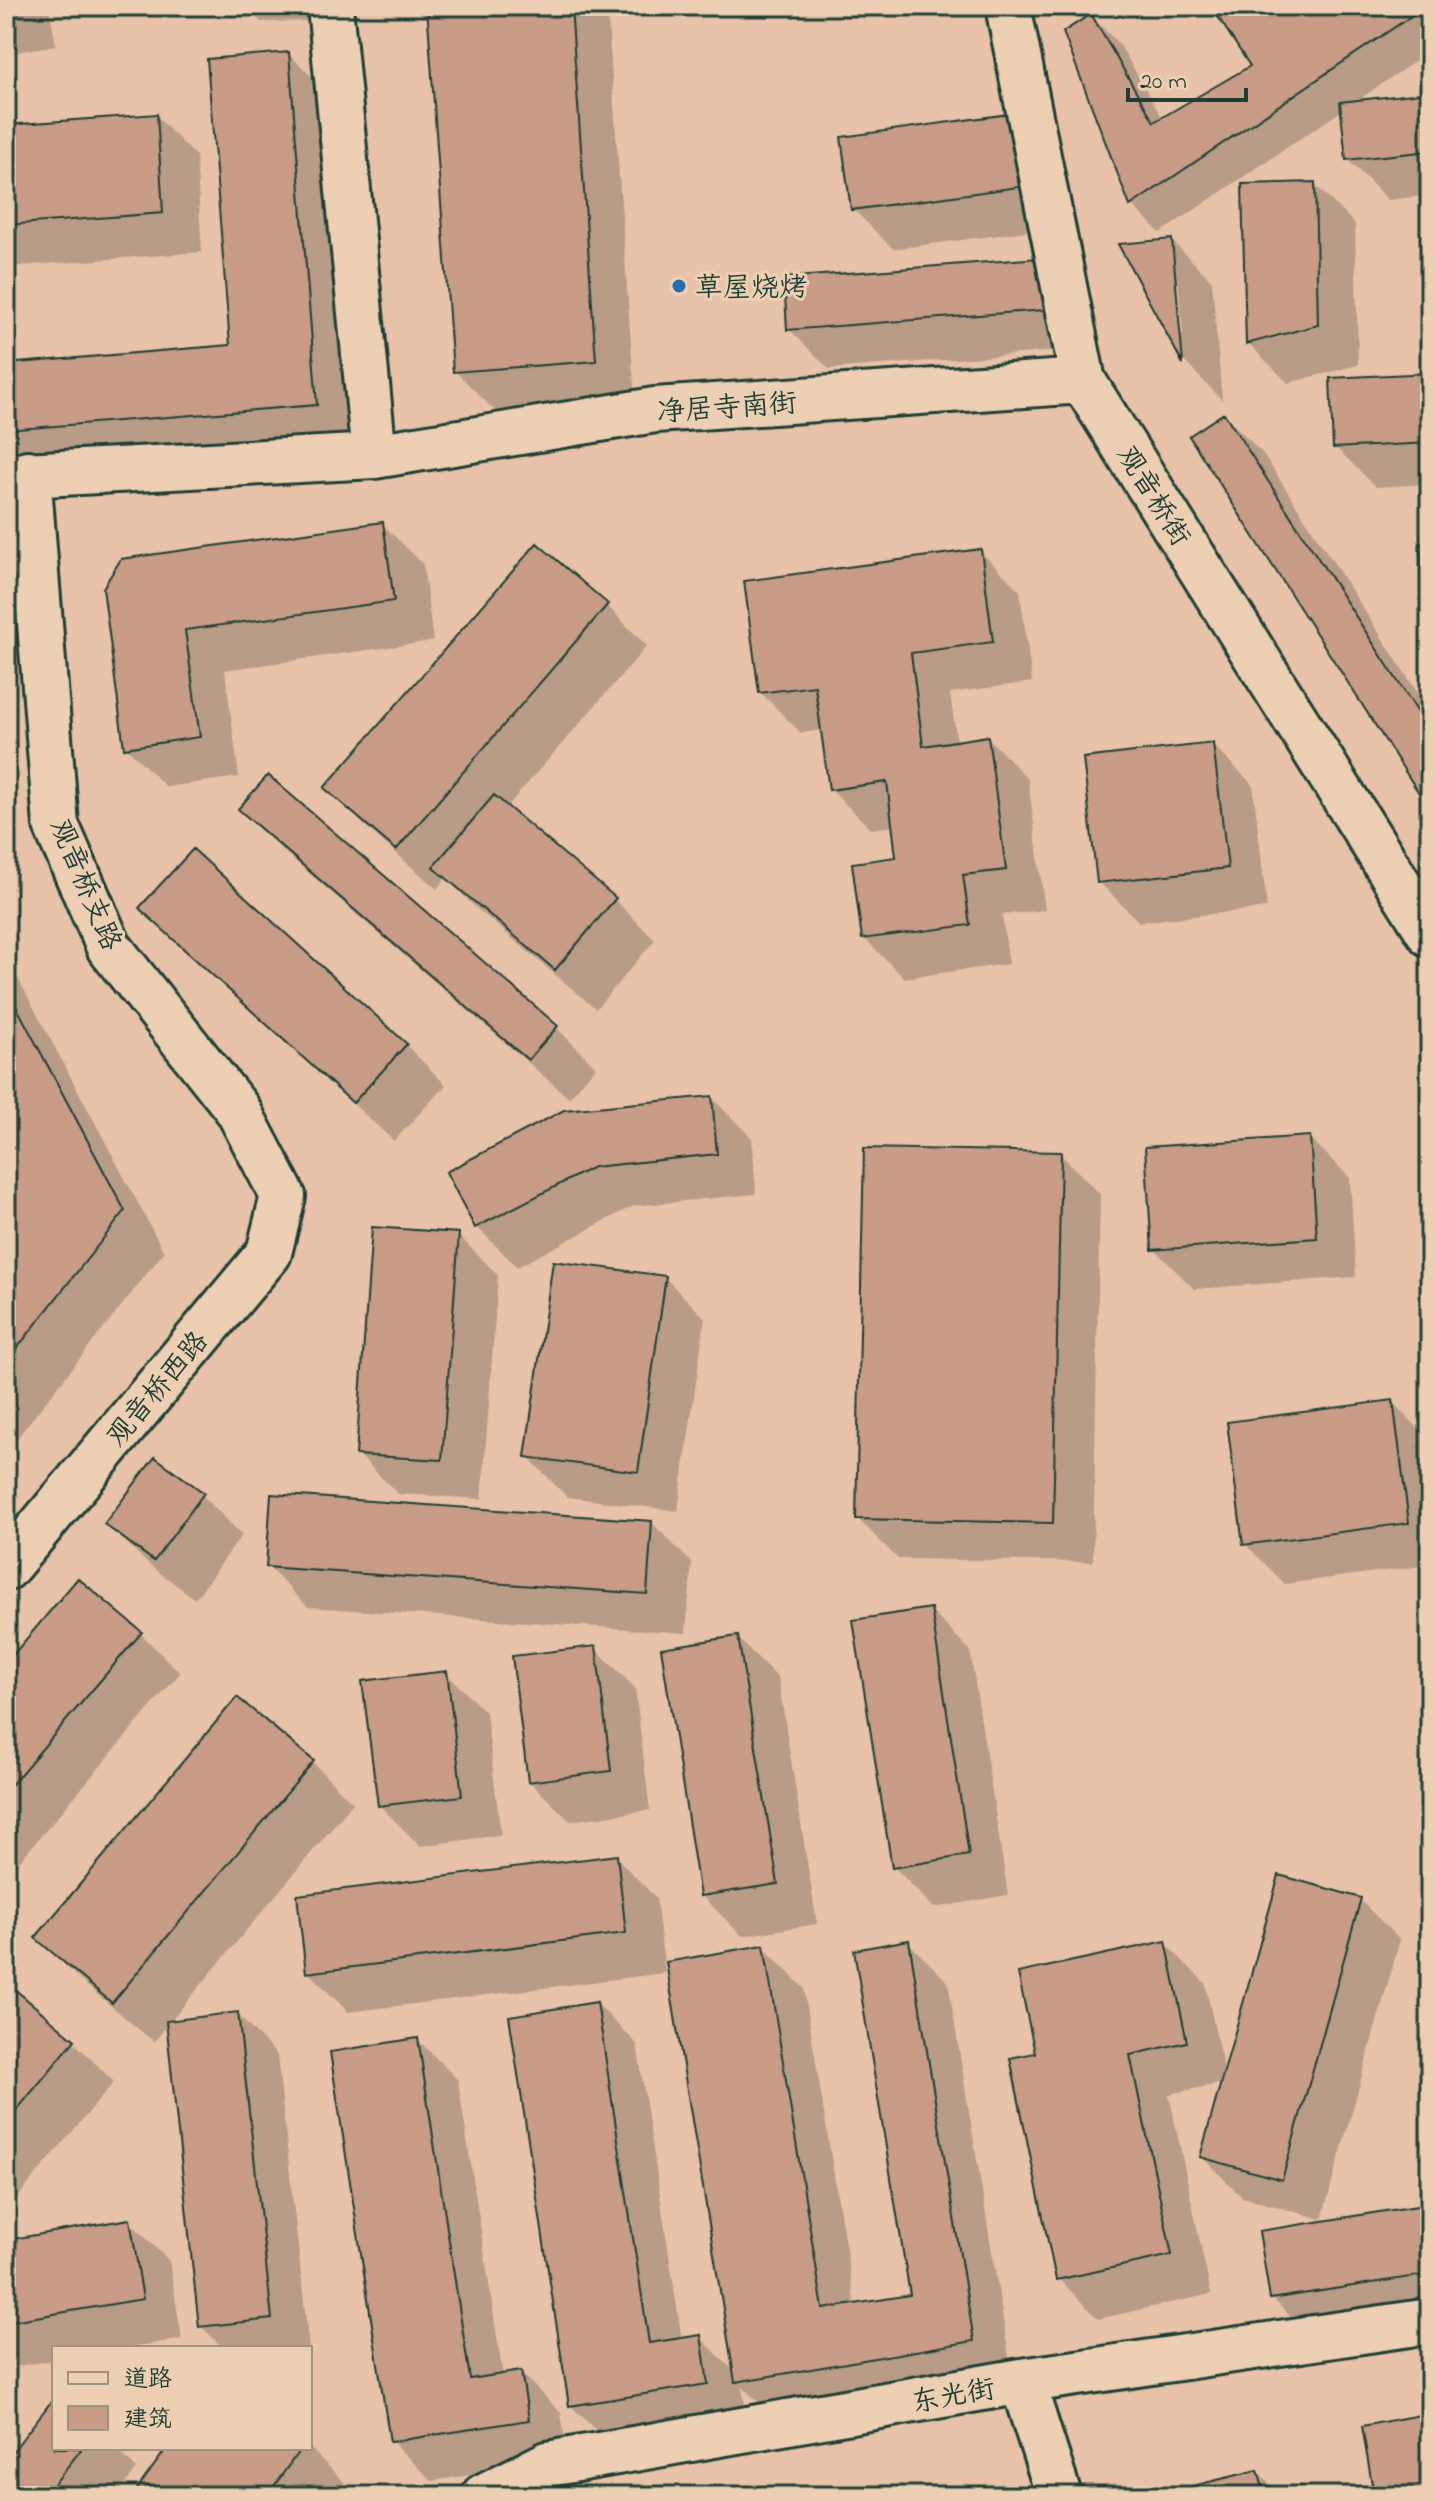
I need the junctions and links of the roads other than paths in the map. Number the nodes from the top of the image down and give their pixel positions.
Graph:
1 (330, 6) edge
2 (1008, 6) edge
3 (1083, 381) junction
4 (374, 456) junction
5 (17, 474) edge
6 (1430, 934) edge
7 (283, 1196) joint
8 (6, 1568) edge
9 (1430, 2321) edge
10 (1022, 2381) junction
11 (484, 2496) edge
12 (1059, 2496) edge

1 - 4 street
2 - 3 street, 观音桥街
3 - 4 street, 净居寺南街
3 - 6 street, 观音桥街
4 - 5 street, 净居寺南街
5 - 7 street, 观音桥支路
7 - 8 street, 观音桥西路
9 - 10 street, 东光街
10 - 11 street, 东光街
10 - 12 street

